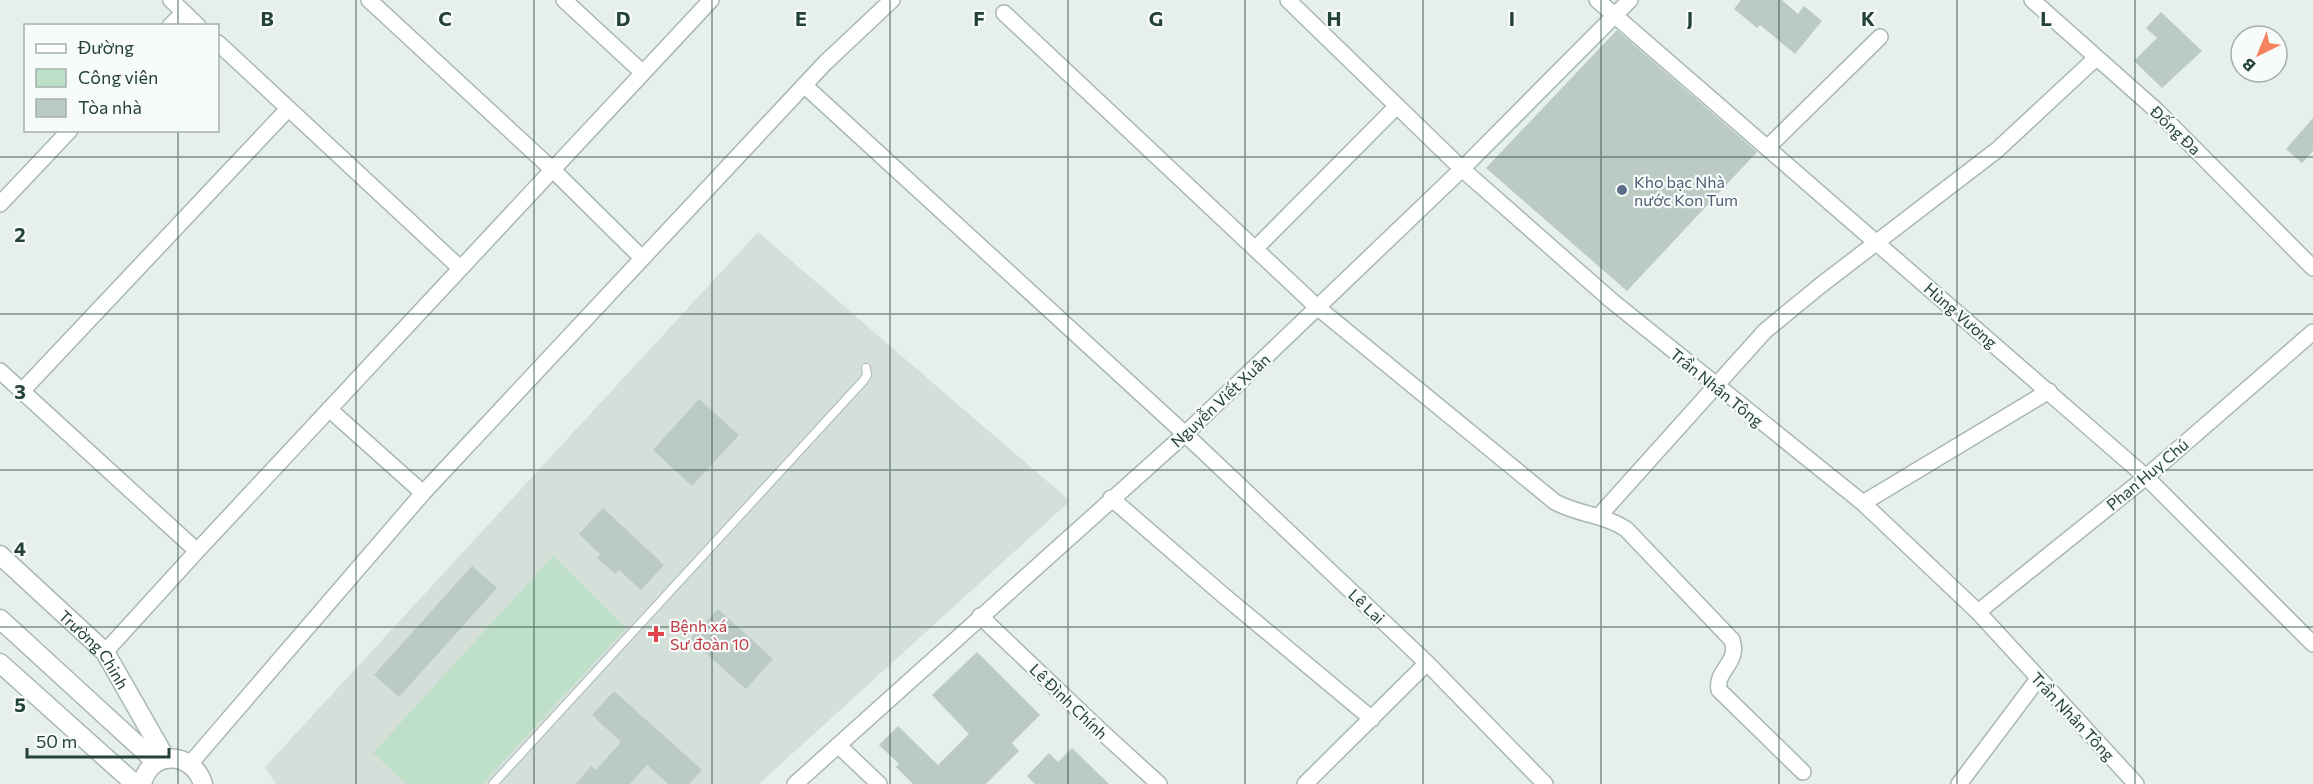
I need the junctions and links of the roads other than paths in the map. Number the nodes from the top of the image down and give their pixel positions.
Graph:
1 (171, 0) edge
2 (369, 0) edge
3 (564, 0) edge
4 (711, 0) edge
5 (892, 0) edge
6 (1288, 0) edge
7 (1597, 0) edge
8 (1630, 0) edge
9 (2032, 0) edge
10 (183, 12) junction
11 (1004, 13) dead end
12 (1616, 16) junction
13 (172, 24) edge
14 (196, 24) edge
15 (1880, 37) dead end
16 (219, 44) edge
17 (2096, 58) junction
18 (643, 73) junction
19 (804, 86) junction
20 (1397, 106) junction
21 (288, 108) junction
22 (68, 132) edge
23 (1767, 148) junction
24 (1462, 169) junction
25 (553, 170) junction
26 (0, 204) edge
27 (1877, 242) junction
28 (1255, 249) junction
29 (642, 258) junction
30 (460, 268) junction
31 (2313, 268) edge
32 (1317, 307) junction
33 (2313, 332) edge
34 (866, 368) dead end
35 (0, 371) edge
36 (1716, 387) junction
37 (22, 391) junction
38 (2049, 391) junction
39 (329, 409) junction
40 (1185, 434) junction
41 (2146, 477) junction
42 (423, 493) junction
43 (1111, 498) junction
44 (1863, 503) junction
45 (1599, 516) junction
46 (197, 550) junction
47 (0, 555) edge
48 (1978, 612) junction
49 (980, 616) junction
50 (0, 619) edge
51 (2313, 644) edge
52 (105, 652) junction
53 (0, 663) edge
54 (1427, 663) junction
55 (2038, 679) junction
56 (1372, 719) junction
57 (838, 745) junction
58 (161, 761) junction
59 (190, 764) junction
60 (1803, 772) dead end
61 (135, 784) edge
62 (142, 784) edge
63 (203, 784) edge
64 (494, 784) edge
65 (795, 784) edge
66 (879, 784) edge
67 (1159, 784) edge
68 (1305, 784) edge
69 (1545, 784) edge
70 (1959, 784) edge
71 (2136, 784) edge

1 - 10 street
2 - 25 street
3 - 18 street
4 - 18 street
5 - 19 street
6 - 20 street, Trần Nhân Tông
7 - 12 street, Hùng Vương
8 - 12 street, Nguyễn Viết Xuân
9 - 17 street, Đống Đa
10 - 13 street
10 - 14 street
11 - 28 street
12 - 23 street, Hùng Vương
12 - 24 street, Nguyễn Viết Xuân
15 - 23 street
16 - 21 street
17 - 27 street
17 - 31 street, Đống Đa
18 - 25 street
19 - 29 street
19 - 40 street, Lê Lai
20 - 24 street, Trần Nhân Tông
20 - 28 street
21 - 30 street
21 - 37 street
22 - 26 street
23 - 27 street, Hùng Vương
24 - 32 street, Nguyễn Viết Xuân
24 - 36 street, Trần Nhân Tông
25 - 29 street
25 - 30 street
27 - 36 street
27 - 38 street, Hùng Vương
28 - 32 street
29 - 42 street
30 - 39 street
32 - 40 street, Nguyễn Viết Xuân
32 - 45 street
33 - 41 street, Phan Huy Chú
34 - 64 lane
35 - 37 street
36 - 44 street, Trần Nhân Tông
36 - 45 street
37 - 46 street
38 - 41 street, Hùng Vương
38 - 44 street
39 - 42 street
39 - 46 street
40 - 43 street, Nguyễn Viết Xuân
40 - 54 street, Lê Lai
41 - 48 street, Phan Huy Chú
41 - 51 street, Hùng Vương
42 - 59 street
43 - 49 street, Nguyễn Viết Xuân
43 - 56 street
44 - 48 street, Trần Nhân Tông
45 - 60 street
46 - 52 street
47 - 52 street, Trường Chinh
48 - 55 street, Trần Nhân Tông
49 - 57 street, Nguyễn Viết Xuân
49 - 67 street, Lê Đình Chính
50 - 58 street, Trường Chinh
52 - 58 street, Trường Chinh
53 - 61 street
54 - 56 street
54 - 69 street, Lê Lai
55 - 70 street
55 - 71 street, Trần Nhân Tông
56 - 68 street
57 - 65 street, Nguyễn Viết Xuân
57 - 66 street
58 - 59 street
58 - 62 street
59 - 63 street

